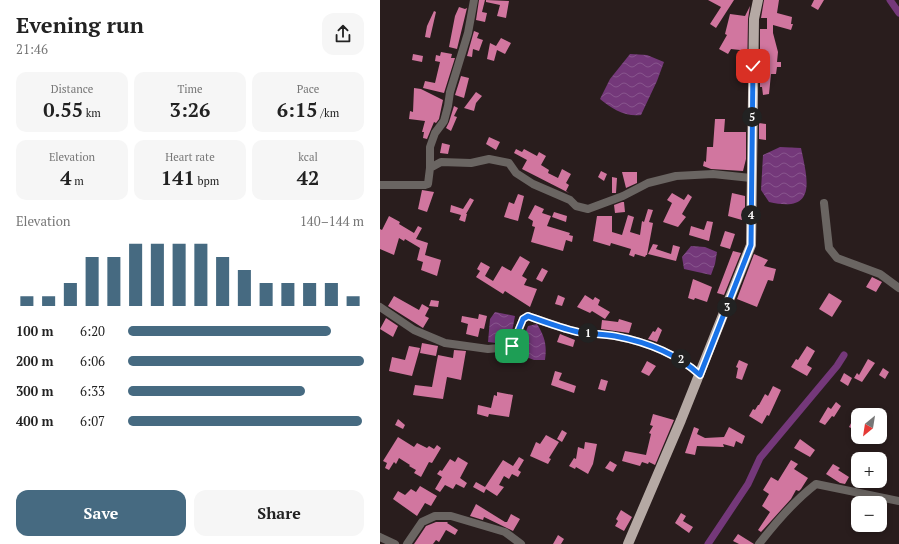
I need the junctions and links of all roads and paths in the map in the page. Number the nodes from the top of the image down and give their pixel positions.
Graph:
1 (474, 0) edge
2 (758, 0) edge
3 (430, 168) junction
4 (751, 178) junction
5 (380, 185) edge
6 (824, 203) dead end
7 (899, 288) edge
8 (380, 307) edge
9 (700, 375) junction
10 (899, 501) edge
11 (380, 537) edge
12 (395, 544) edge
13 (407, 544) edge
14 (521, 544) edge
15 (628, 544) edge
16 (759, 544) edge

1 - 3 street
2 - 4 main road
3 - 4 street
3 - 5 street
4 - 9 main road
6 - 7 street
8 - 9 street
9 - 15 main road
10 - 16 street
11 - 12 street
13 - 14 street

